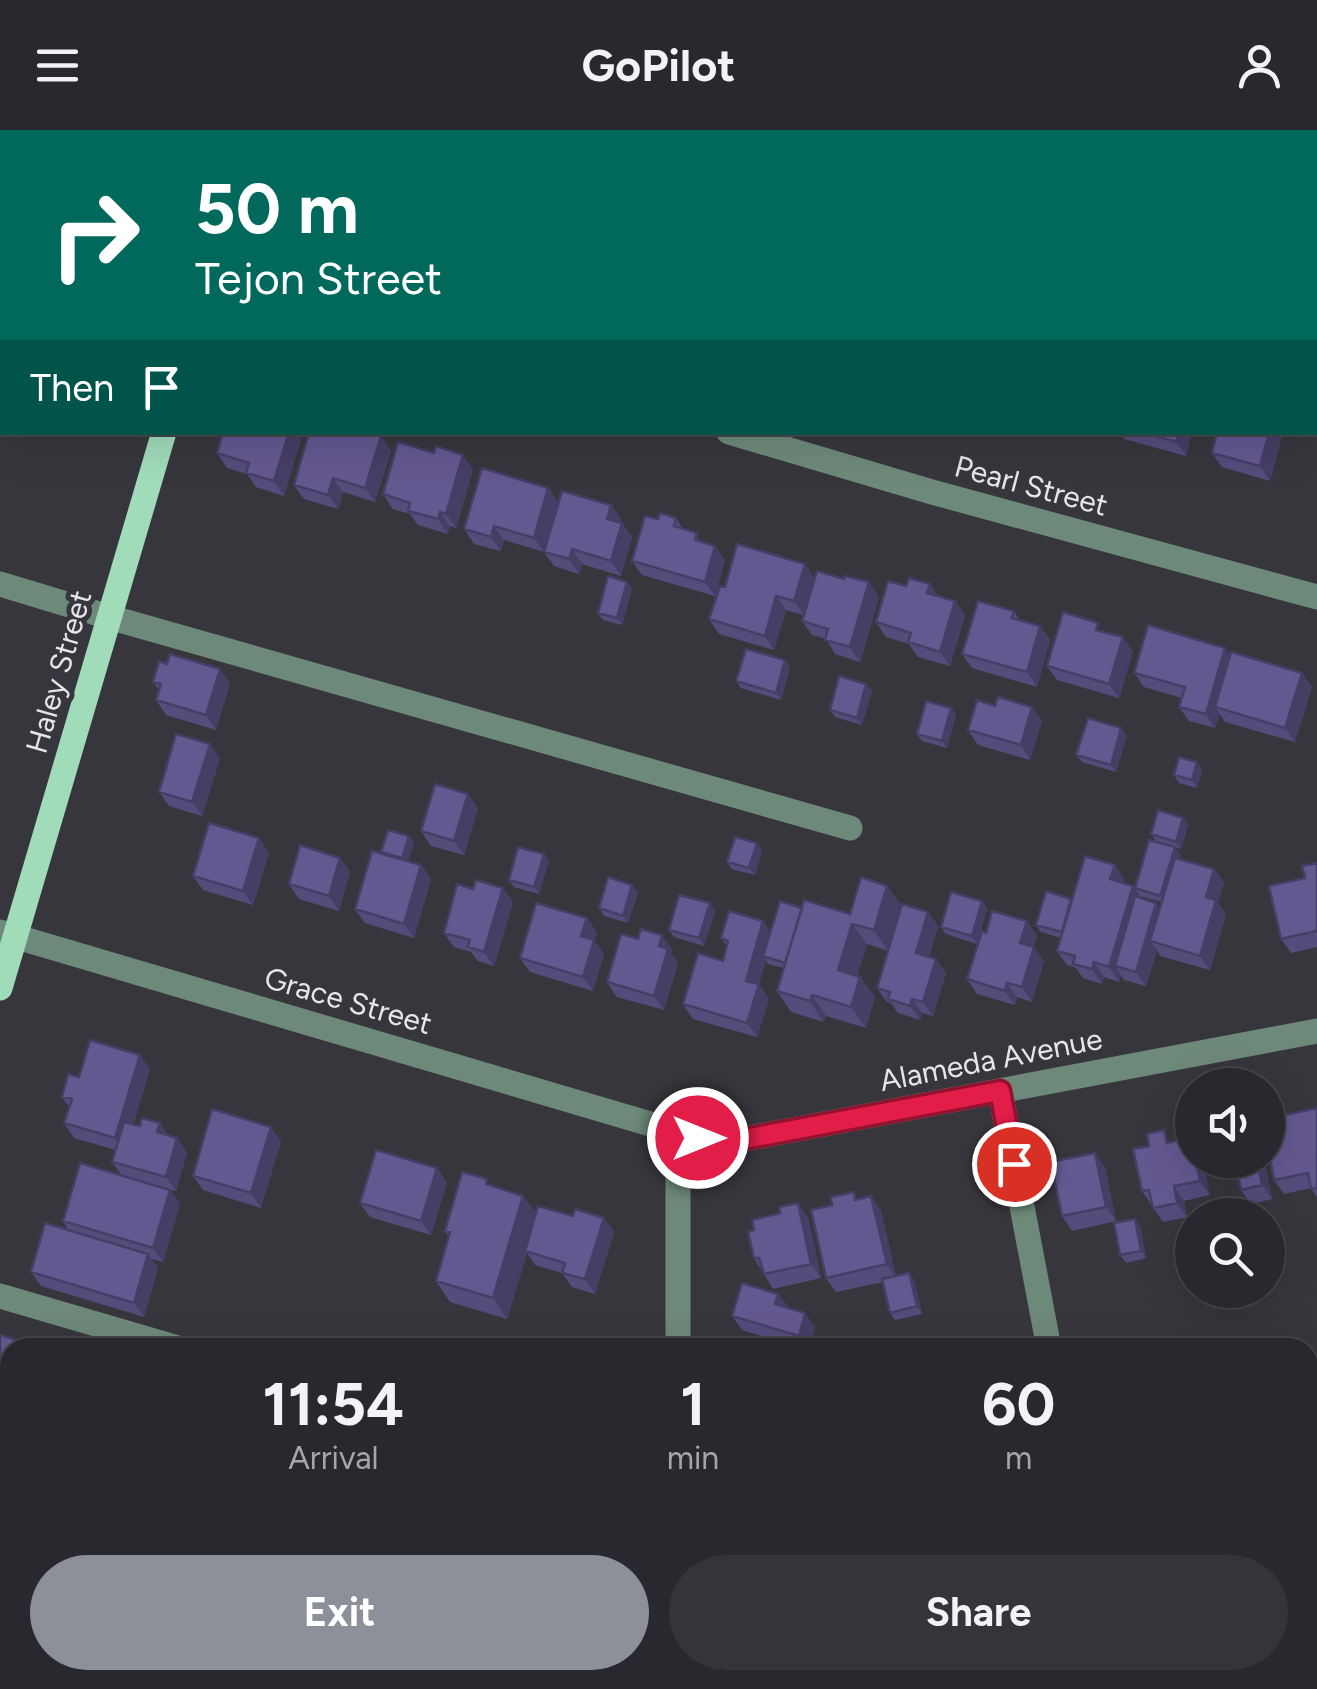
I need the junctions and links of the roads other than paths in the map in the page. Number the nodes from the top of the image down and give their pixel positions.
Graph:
1 (163, 435) edge
2 (739, 435) edge
3 (0, 584) edge
4 (1317, 597) edge
5 (109, 617) junction
6 (850, 828) dead end
7 (8, 935) edge
8 (0, 988) edge
9 (1317, 1031) edge
10 (1000, 1091) junction
11 (678, 1133) junction
12 (0, 1296) edge
13 (144, 1338) edge
14 (678, 1338) edge
15 (1047, 1338) edge

1 - 5 main road, Haley Street
2 - 4 street, Pearl Street
3 - 5 street
5 - 6 street
5 - 7 main road, Haley Street
7 - 8 main road, Haley Street
7 - 11 street, Grace Street
9 - 10 street, Alameda Avenue
10 - 11 street, Alameda Avenue
10 - 15 street
11 - 14 street
12 - 13 street

